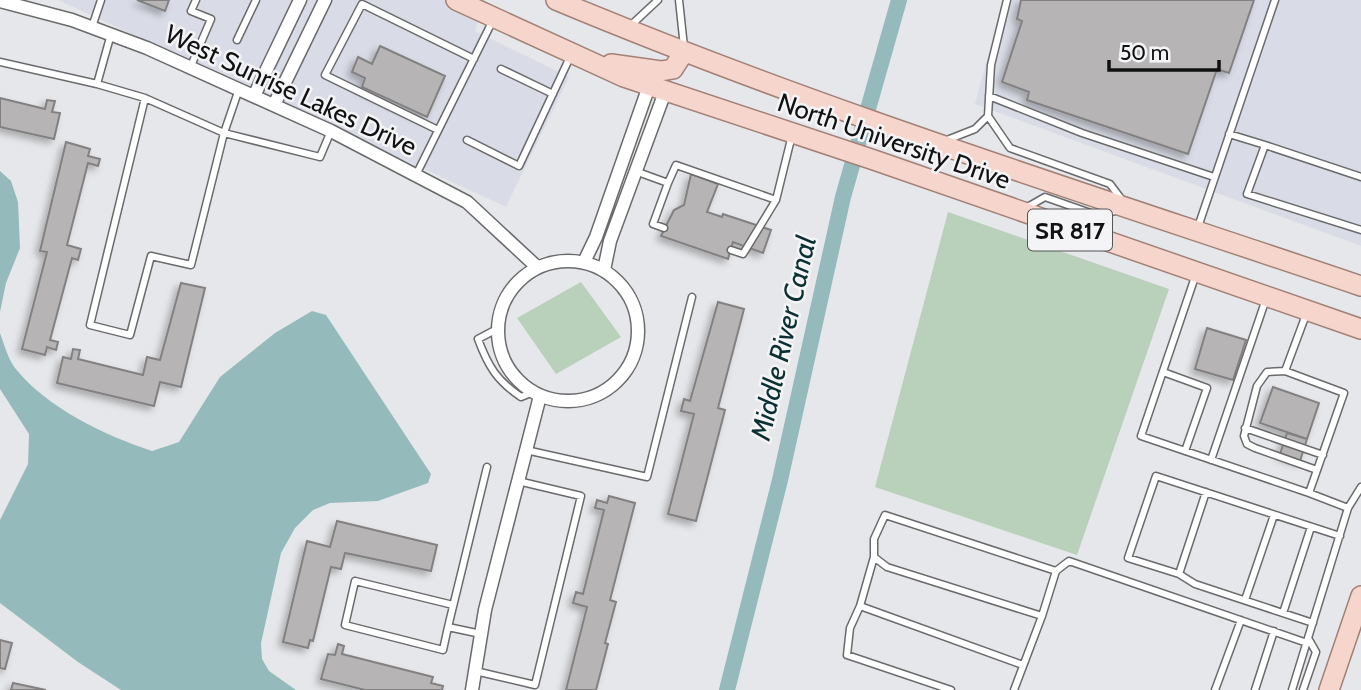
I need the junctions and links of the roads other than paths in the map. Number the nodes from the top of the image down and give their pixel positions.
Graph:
1 (100, 0) edge
2 (196, 0) edge
3 (256, 0) edge
4 (300, 0) edge
5 (324, 0) edge
6 (456, 0) edge
7 (556, 0) edge
8 (658, 0) edge
9 (679, 0) edge
10 (1007, 0) edge
11 (1275, 0) edge
12 (0, 1) edge
13 (494, 18) junction
14 (92, 27) junction
15 (626, 29) junction
16 (111, 34) junction
17 (237, 40) dead end
18 (684, 52) junction
19 (579, 57) junction
20 (474, 60) junction
21 (0, 62) edge
22 (191, 66) junction
23 (501, 69) dead end
24 (97, 84) junction
25 (240, 88) junction
26 (657, 89) junction
27 (553, 94) junction
28 (254, 96) junction
29 (989, 96) junction
30 (145, 98) junction
31 (274, 105) junction
32 (988, 116) junction
33 (438, 130) junction
34 (331, 131) junction
35 (224, 133) junction
36 (792, 133) junction
37 (1229, 134) junction
38 (467, 140) dead end
39 (936, 142) junction
40 (1265, 145) junction
41 (635, 171) junction
42 (416, 175) junction
43 (1214, 177) junction
44 (1361, 177) edge
45 (668, 183) junction
46 (776, 200) junction
47 (1127, 207) junction
48 (1019, 212) junction
49 (664, 228) dead end
50 (1361, 230) edge
51 (1196, 231) junction
52 (730, 250) dead end
53 (584, 262) junction
54 (537, 267) junction
55 (604, 270) junction
56 (1196, 273) junction
57 (1361, 286) edge
58 (692, 297) dead end
59 (1267, 297) junction
60 (1307, 310) junction
61 (1361, 328) edge
62 (497, 329) junction
63 (1285, 371) junction
64 (1163, 372) junction
65 (536, 394) junction
66 (1245, 428) junction
67 (524, 450) junction
68 (1185, 451) junction
69 (1322, 455) junction
70 (1211, 460) junction
71 (487, 467) dead end
72 (1317, 470) junction
73 (517, 481) junction
74 (1361, 487) edge
75 (1206, 492) junction
76 (1308, 494) junction
77 (1348, 508) junction
78 (1274, 515) junction
79 (1311, 527) junction
80 (1340, 536) junction
81 (874, 557) junction
82 (1056, 571) junction
83 (1179, 574) junction
84 (1361, 596) edge
85 (1245, 600) junction
86 (453, 605) junction
87 (860, 606) junction
88 (1283, 613) junction
89 (1042, 616) junction
90 (1241, 620) junction
91 (1313, 623) junction
92 (447, 627) junction
93 (1274, 631) junction
94 (481, 634) junction
95 (1308, 641) junction
96 (1023, 665) junction
97 (475, 671) junction
98 (472, 690) edge
99 (951, 690) edge
100 (1014, 690) edge
101 (1215, 690) edge
102 (1255, 690) edge
103 (1292, 690) edge
104 (1303, 690) edge
105 (1329, 690) edge

1 - 14 lane
2 - 22 lane
3 - 17 lane
4 - 28 street
5 - 31 street
6 - 13 main road, North University Drive / SR 817
7 - 15 main road, North University Drive / SR 817
8 - 15 lane
9 - 18 lane
10 - 29 lane
11 - 37 lane
12 - 14 street, West Sunrise Lakes Drive
13 - 19 main road, North University Drive / SR 817
13 - 20 lane
14 - 16 street, West Sunrise Lakes Drive
15 - 18 main road, North University Drive / SR 817
16 - 22 street, West Sunrise Lakes Drive
16 - 24 lane
18 - 19 main road
18 - 39 main road, North University Drive / SR 817
19 - 26 main road, North University Drive / SR 817
19 - 27 lane
20 - 33 lane
20 - 33 lane
21 - 24 lane
22 - 25 street, West Sunrise Lakes Drive
23 - 27 lane
24 - 30 lane
25 - 28 street, West Sunrise Lakes Drive
25 - 35 lane
26 - 36 main road, North University Drive / SR 817
26 - 41 street
26 - 53 street
27 - 38 lane
28 - 31 street, West Sunrise Lakes Drive
29 - 32 lane
29 - 43 lane
30 - 35 lane
30 - 35 lane
31 - 34 street, West Sunrise Lakes Drive
32 - 39 lane
32 - 47 lane
33 - 42 lane
34 - 35 lane
34 - 42 street, West Sunrise Lakes Drive
36 - 46 lane
36 - 48 main road, North University Drive / SR 817
37 - 40 lane
37 - 43 lane
39 - 47 main road, North University Drive / SR 817
40 - 44 lane
40 - 50 lane
41 - 45 lane
41 - 55 street
42 - 54 street, West Sunrise Lakes Drive
43 - 51 lane
45 - 46 lane
45 - 49 lane
46 - 52 lane
47 - 48 lane
47 - 51 main road, North University Drive / SR 817
48 - 56 main road, North University Drive / SR 817
51 - 57 main road, North University Drive / SR 817
53 - 54 street
53 - 55 street
54 - 62 street
55 - 65 street
56 - 59 main road, North University Drive / SR 817
56 - 64 lane
58 - 67 lane
59 - 60 main road, North University Drive / SR 817
59 - 70 lane
60 - 61 main road, North University Drive / SR 817
60 - 63 lane
62 - 65 street
62 - 65 lane
63 - 66 lane
63 - 69 lane
64 - 68 lane
64 - 68 lane
65 - 67 street
66 - 69 lane
66 - 72 lane
67 - 73 street
68 - 70 lane
69 - 72 lane
70 - 76 lane
71 - 86 lane
72 - 76 lane
73 - 94 street
73 - 97 lane
74 - 77 lane
75 - 78 lane
75 - 83 lane
75 - 83 lane
76 - 77 lane
77 - 80 lane
78 - 79 lane
78 - 85 lane
79 - 80 lane
79 - 88 lane
80 - 91 lane
81 - 82 lane
81 - 87 lane
81 - 89 lane
82 - 89 lane
82 - 90 lane
83 - 85 lane
84 - 105 main road
85 - 88 lane
86 - 92 lane
86 - 92 lane
87 - 96 lane
87 - 99 lane
88 - 91 lane
89 - 96 lane
90 - 93 lane
90 - 101 lane
91 - 95 lane
92 - 94 lane
93 - 95 lane
93 - 102 lane
94 - 97 street
95 - 103 lane
95 - 104 lane
96 - 100 lane
97 - 98 street

